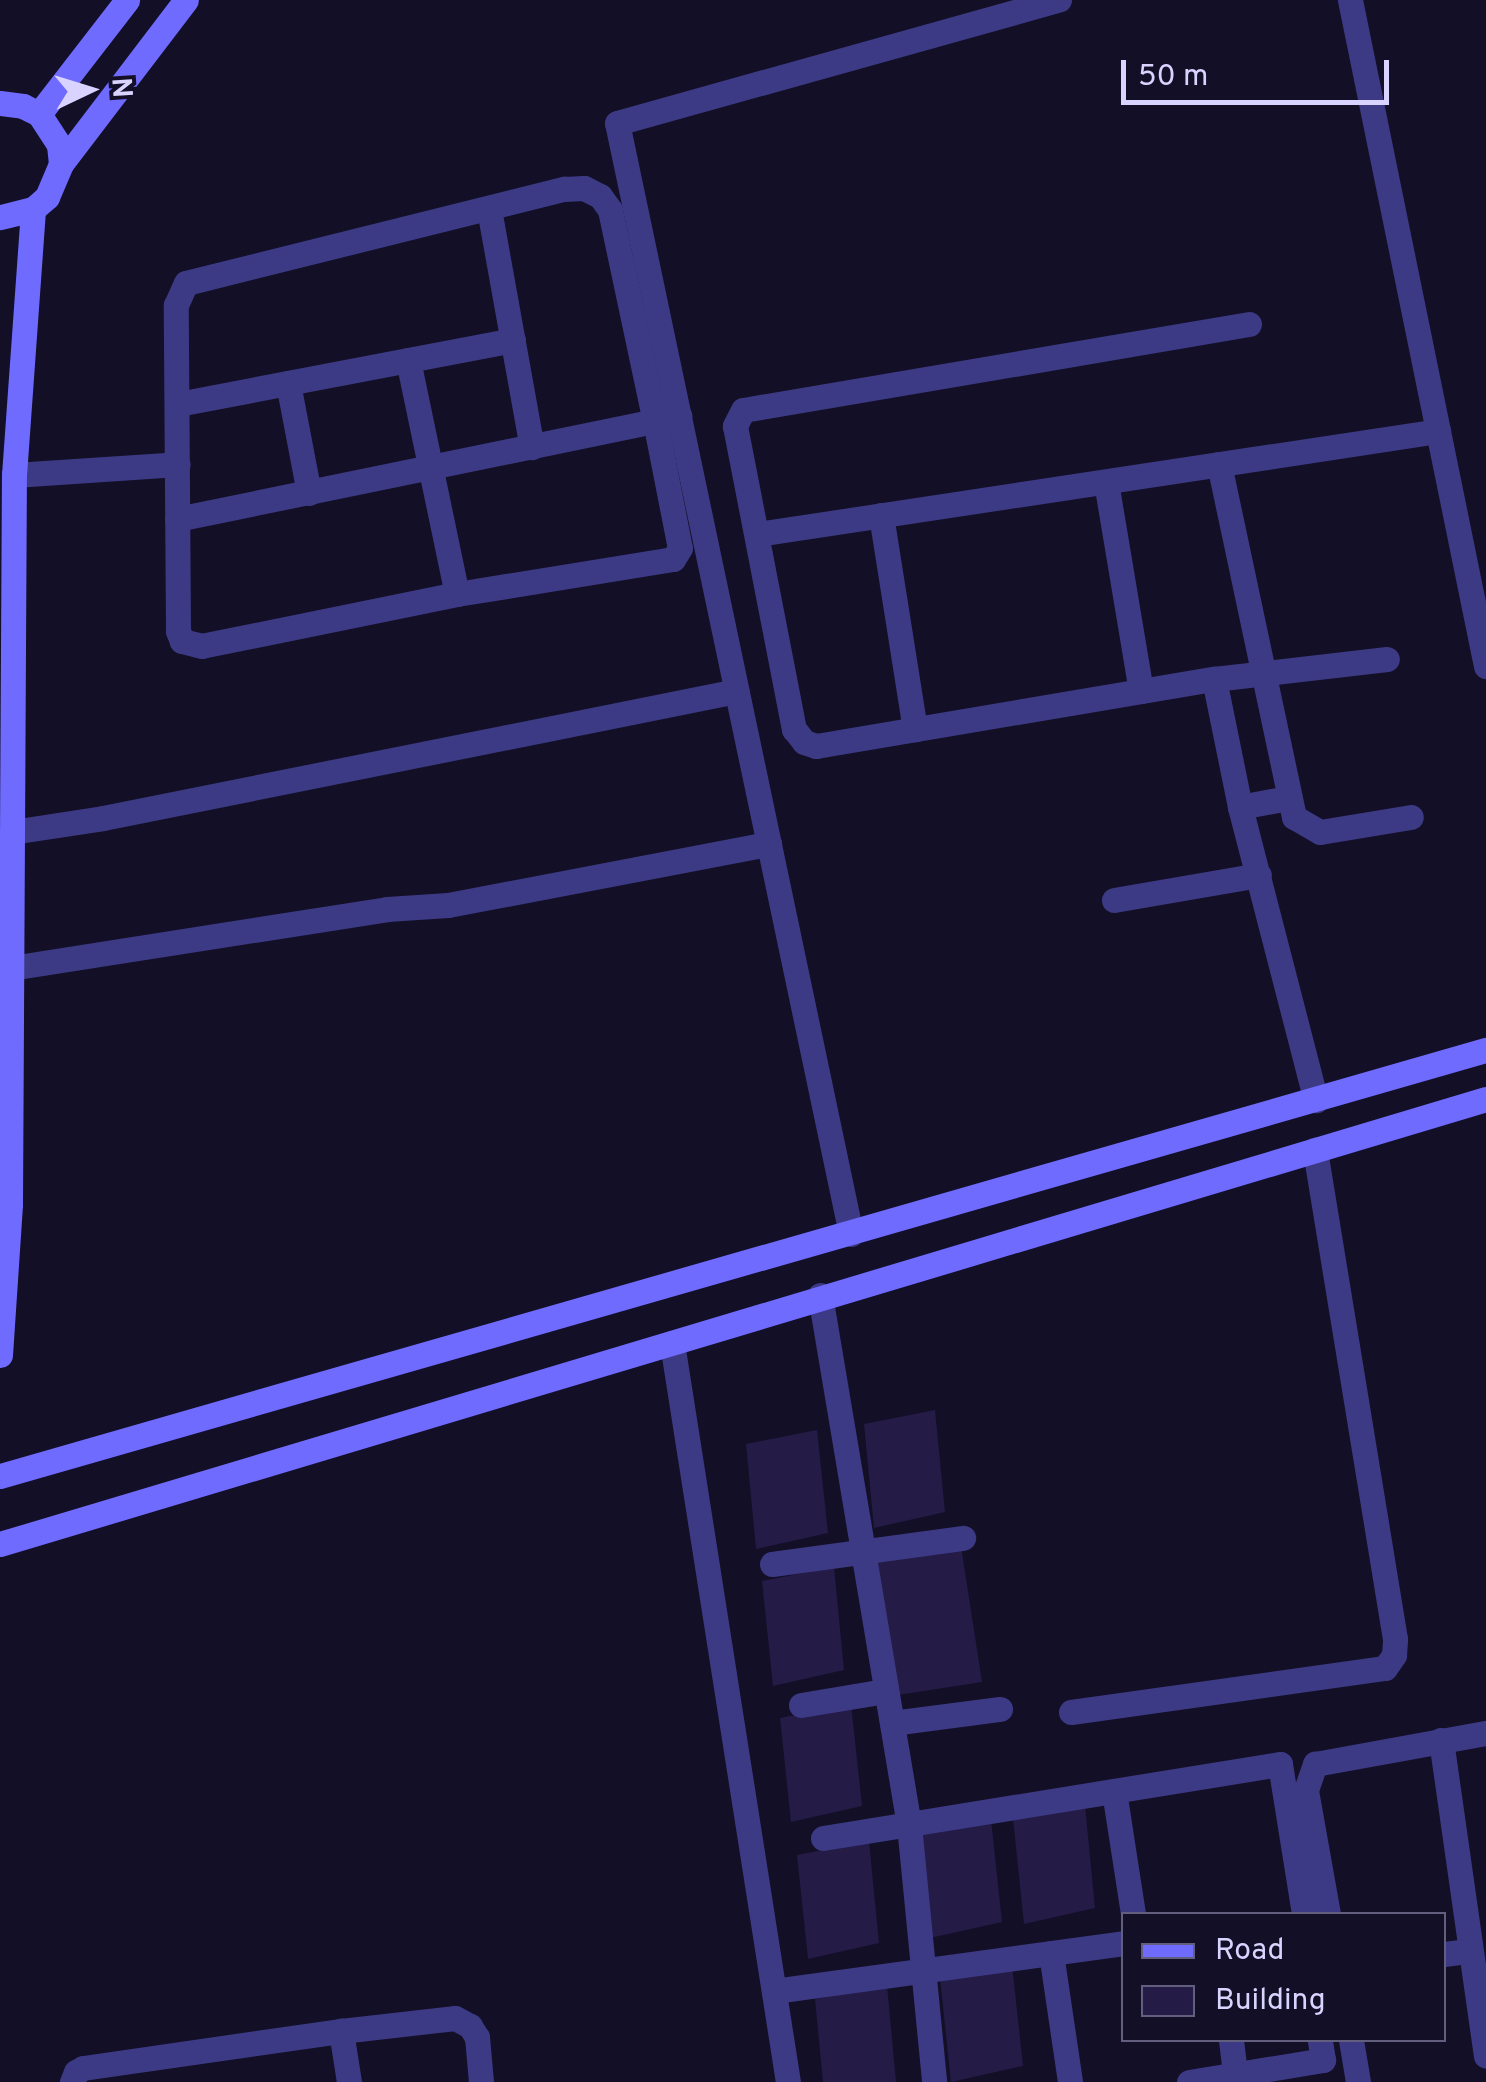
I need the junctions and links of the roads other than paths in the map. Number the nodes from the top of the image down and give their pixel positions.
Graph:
1 (127, 0) edge
2 (186, 0) edge
3 (1059, 0) edge
4 (1350, 0) edge
5 (0, 103) edge
6 (39, 114) junction
7 (60, 164) junction
8 (33, 209) junction
9 (488, 209) junction
10 (0, 217) edge
11 (1249, 324) dead end
12 (513, 340) junction
13 (408, 360) junction
14 (288, 383) junction
15 (178, 404) junction
16 (667, 418) junction
17 (1438, 431) junction
18 (532, 447) junction
19 (178, 464) junction
20 (1220, 464) junction
21 (430, 468) junction
22 (14, 474) junction
23 (1106, 482) junction
24 (309, 492) junction
25 (880, 516) junction
26 (177, 519) junction
27 (758, 534) junction
28 (457, 594) junction
29 (1387, 659) dead end
30 (1485, 660) edge
31 (1264, 674) junction
32 (1214, 679) junction
33 (736, 691) junction
34 (1141, 691) junction
35 (915, 729) junction
36 (1288, 798) junction
37 (1240, 807) junction
38 (1411, 817) dead end
39 (12, 832) junction
40 (769, 844) junction
41 (1259, 876) junction
42 (1114, 900) dead end
43 (11, 968) junction
44 (1486, 1050) edge
45 (1486, 1099) edge
46 (1316, 1100) junction
47 (1314, 1150) junction
48 (852, 1234) junction
49 (820, 1295) junction
50 (672, 1343) junction
51 (0, 1355) edge
52 (0, 1476) edge
53 (964, 1538) dead end
54 (0, 1544) edge
55 (862, 1552) junction
56 (772, 1564) dead end
57 (886, 1691) junction
58 (801, 1705) dead end
59 (1000, 1709) dead end
60 (1071, 1712) dead end
61 (892, 1723) junction
62 (1486, 1733) edge
63 (1441, 1740) junction
64 (1114, 1791) junction
65 (910, 1825) junction
66 (823, 1838) dead end
67 (1133, 1912) edge
68 (1303, 1912) edge
69 (1328, 1912) edge
70 (1121, 1942) edge
71 (1456, 1952) edge
72 (1052, 1953) junction
73 (922, 1969) junction
74 (774, 1992) junction
75 (1482, 2011) edge
76 (342, 2030) junction
77 (1231, 2042) edge
78 (1320, 2042) edge
79 (1351, 2042) edge
80 (1486, 2056) edge
81 (1235, 2078) edge
82 (72, 2082) edge
83 (349, 2082) edge
84 (482, 2082) edge
85 (788, 2082) edge
86 (934, 2082) edge
87 (1070, 2082) edge
88 (1189, 2082) edge
89 (1358, 2082) edge

1 - 6 street
2 - 7 street
3 - 16 street
4 - 17 street
5 - 6 street
6 - 7 street
7 - 8 street
8 - 10 street
8 - 22 street
9 - 12 street
9 - 15 street
9 - 16 street
11 - 27 street
12 - 13 street
12 - 18 street
13 - 14 street
13 - 21 street
14 - 15 street
14 - 24 street
15 - 19 street
16 - 18 street
16 - 28 street
16 - 33 street
17 - 20 street
17 - 30 street
18 - 21 street
19 - 22 street
19 - 26 street
20 - 23 street
20 - 31 street
21 - 24 street
21 - 28 street
22 - 39 street
23 - 25 street
23 - 34 street
24 - 26 street
25 - 27 street
25 - 35 street
26 - 28 street
27 - 35 street
29 - 31 street
31 - 32 street
31 - 36 street
32 - 34 street
32 - 37 street
33 - 39 street
33 - 40 street
34 - 35 street
36 - 37 street
36 - 38 street
37 - 41 street
39 - 43 street
40 - 43 street
40 - 48 street
41 - 42 street
41 - 46 street
43 - 51 street
44 - 46 street
45 - 47 street
46 - 48 street
47 - 49 street
47 - 60 street
48 - 52 street
49 - 50 street
49 - 55 street
50 - 54 street
50 - 74 street
53 - 55 street
55 - 56 street
55 - 57 street
57 - 58 street
57 - 61 street
59 - 61 street
61 - 65 street
62 - 63 street
63 - 69 street
63 - 71 street
64 - 65 street
64 - 67 street
64 - 68 street
65 - 66 street
65 - 73 street
70 - 72 street
71 - 75 street
72 - 73 street
72 - 87 street
73 - 74 street
73 - 86 street
74 - 85 street
75 - 80 street
76 - 82 street
76 - 83 street
76 - 84 street
77 - 81 street
78 - 81 street
79 - 89 street
81 - 88 street

